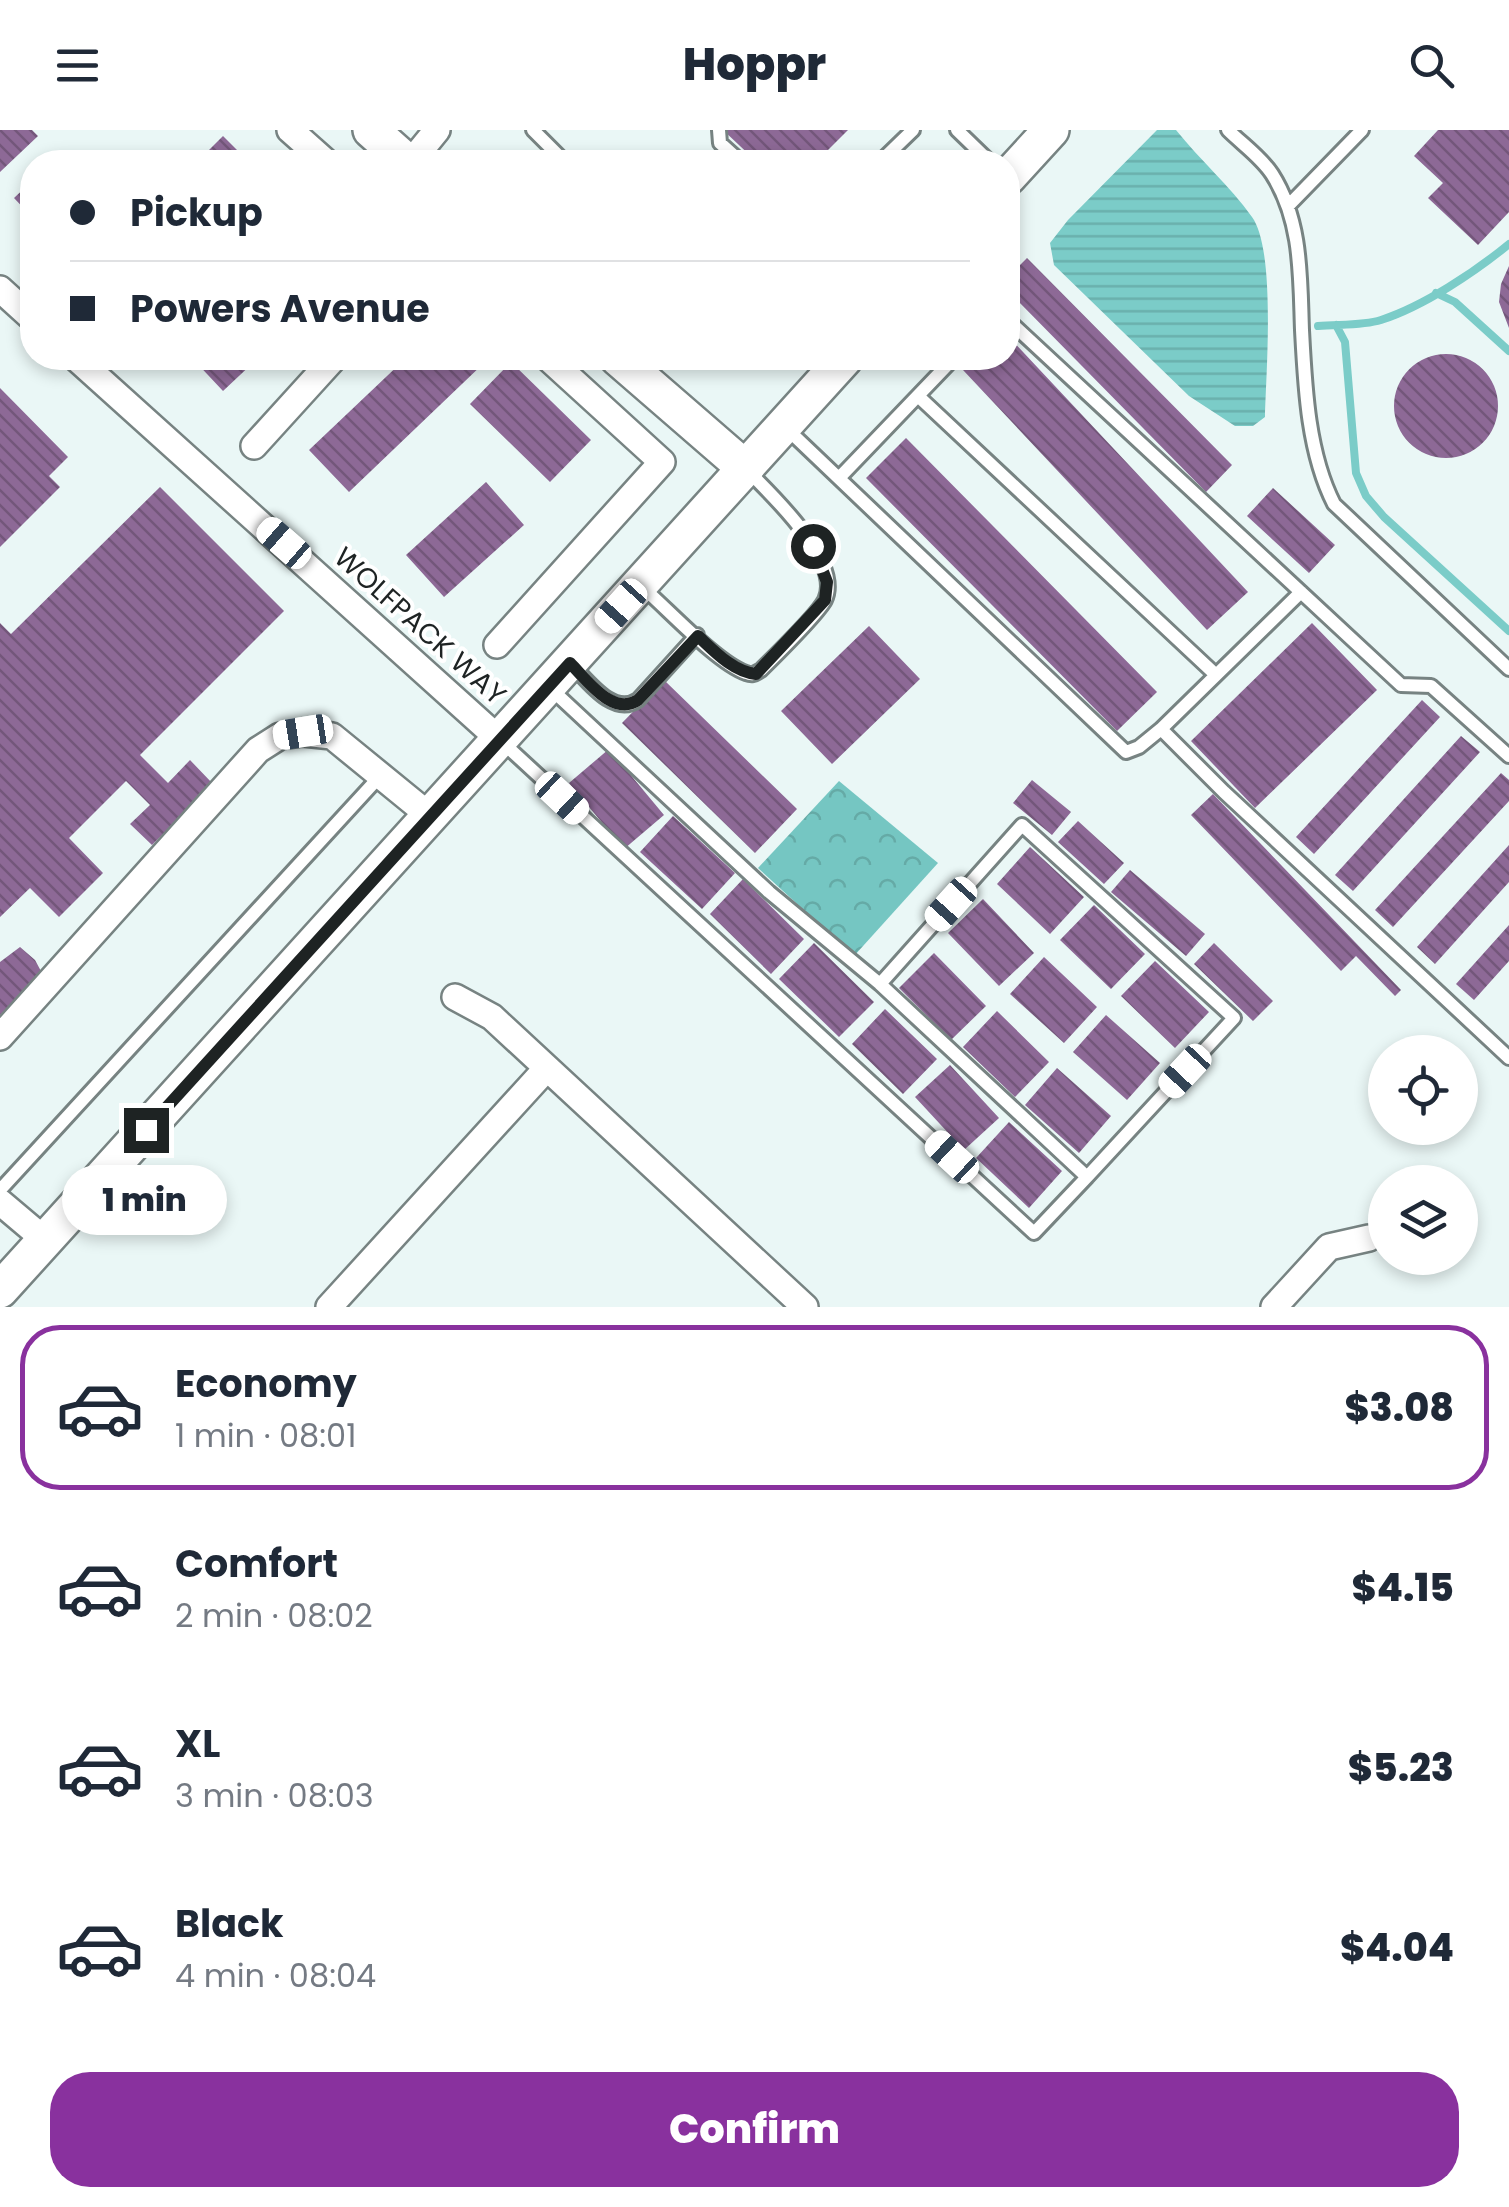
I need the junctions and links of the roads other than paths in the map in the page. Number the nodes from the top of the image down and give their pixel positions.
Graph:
1 (290, 130) edge
2 (370, 130) edge
3 (437, 130) edge
4 (533, 130) edge
5 (912, 130) edge
6 (957, 130) edge
7 (1051, 130) edge
8 (1228, 130) edge
9 (1362, 130) edge
10 (312, 150) edge
11 (394, 150) edge
12 (420, 150) edge
13 (553, 150) edge
14 (892, 150) edge
15 (978, 150) edge
16 (1020, 164) edge
17 (1289, 206) junction
18 (0, 288) edge
19 (20, 307) edge
20 (1020, 331) edge
21 (89, 370) edge
22 (323, 370) edge
23 (561, 370) edge
24 (632, 370) edge
25 (834, 370) edge
26 (943, 370) edge
27 (918, 396) junction
28 (784, 426) junction
29 (254, 446) dead end
30 (746, 469) junction
31 (838, 478) junction
32 (640, 585) junction
33 (1301, 592) junction
34 (698, 636) junction
35 (497, 644) dead end
36 (1509, 669) edge
37 (559, 675) junction
38 (1216, 675) junction
39 (1162, 728) junction
40 (500, 740) junction
41 (1509, 756) edge
42 (381, 775) junction
43 (430, 816) junction
44 (880, 984) junction
45 (455, 997) dead end
46 (0, 1037) edge
47 (1509, 1058) edge
48 (547, 1068) junction
49 (1088, 1177) junction
50 (0, 1190) edge
51 (0, 1202) edge
52 (1368, 1238) edge
53 (45, 1240) junction
54 (0, 1290) edge
55 (328, 1307) edge
56 (805, 1307) edge
57 (1274, 1307) edge

1 - 10 street
2 - 11 street
3 - 12 street
4 - 13 lane
5 - 14 lane
6 - 15 lane
7 - 16 street
8 - 17 lane
9 - 17 lane
17 - 36 lane
18 - 19 street
20 - 33 lane
21 - 40 street, WOLFPACK WAY
22 - 29 street
23 - 35 street
24 - 30 street
25 - 28 street
26 - 27 lane
27 - 31 lane
27 - 38 lane
28 - 30 street
28 - 31 lane
30 - 32 street
30 - 34 lane
31 - 39 lane
32 - 34 lane
32 - 37 street
33 - 38 lane
33 - 41 lane
34 - 37 lane
37 - 40 street
37 - 44 lane
38 - 39 lane
39 - 47 lane
40 - 43 street
40 - 49 lane
42 - 43 street
42 - 46 street
42 - 50 lane
43 - 53 street
44 - 49 lane
44 - 49 lane
45 - 48 street
48 - 55 street
48 - 56 street
51 - 53 street
52 - 57 street
53 - 54 street

